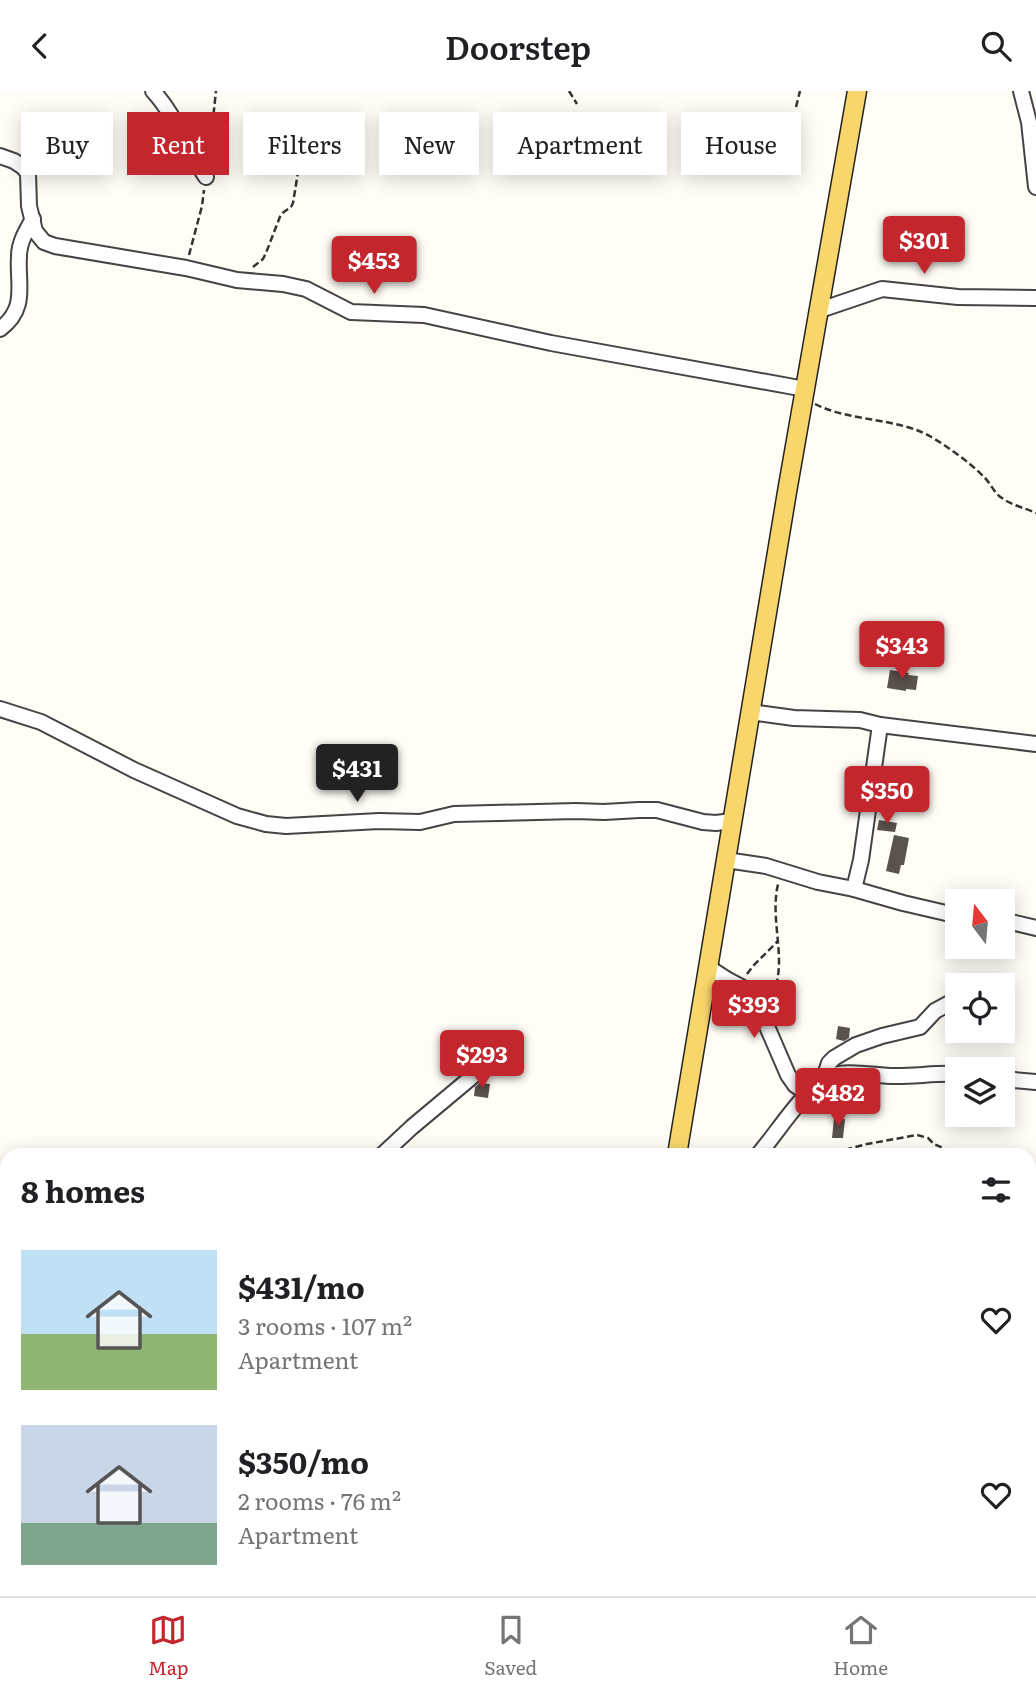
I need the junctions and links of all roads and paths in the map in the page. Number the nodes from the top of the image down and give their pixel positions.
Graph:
1 (153, 91) edge
2 (569, 91) edge
3 (800, 91) edge
4 (857, 91) edge
5 (1021, 91) edge
6 (577, 104) dead end
7 (796, 107) dead end
8 (0, 156) edge
9 (297, 175) edge
10 (206, 177) dead end
11 (1036, 187) edge
12 (33, 219) junction
13 (237, 280) junction
14 (1036, 298) edge
15 (820, 310) junction
16 (0, 329) edge
17 (804, 393) junction
18 (1036, 513) edge
19 (0, 709) edge
20 (750, 712) junction
21 (880, 725) junction
22 (1036, 744) edge
23 (732, 821) junction
24 (726, 860) junction
25 (780, 871) junction
26 (854, 889) junction
27 (945, 913) edge
28 (1015, 922) edge
29 (1036, 927) edge
30 (778, 941) junction
31 (708, 967) junction
32 (737, 984) junction
33 (945, 1006) edge
34 (766, 1026) junction
35 (479, 1072) dead end
36 (945, 1075) edge
37 (1015, 1080) edge
38 (823, 1081) junction
39 (1036, 1082) edge
40 (808, 1094) junction
41 (390, 1148) edge
42 (678, 1148) edge
43 (763, 1148) edge
44 (852, 1148) edge
45 (943, 1148) edge

1 - 10 street
2 - 6 path
3 - 7 path
4 - 15 main road
5 - 11 street
8 - 12 street
9 - 13 path
12 - 13 street
12 - 16 street
13 - 17 street
14 - 15 street
15 - 17 main road
17 - 18 path
17 - 20 main road
19 - 23 street
20 - 21 street
20 - 23 main road
21 - 22 street
21 - 26 street
23 - 24 main road
24 - 25 street
24 - 31 main road
25 - 26 street
25 - 30 path
26 - 27 street
28 - 29 street
30 - 32 path
30 - 34 path
31 - 32 street
31 - 42 main road
32 - 34 street
33 - 38 street
34 - 40 street
35 - 41 street
36 - 38 street
37 - 39 street
38 - 40 street
40 - 43 street
44 - 45 path

